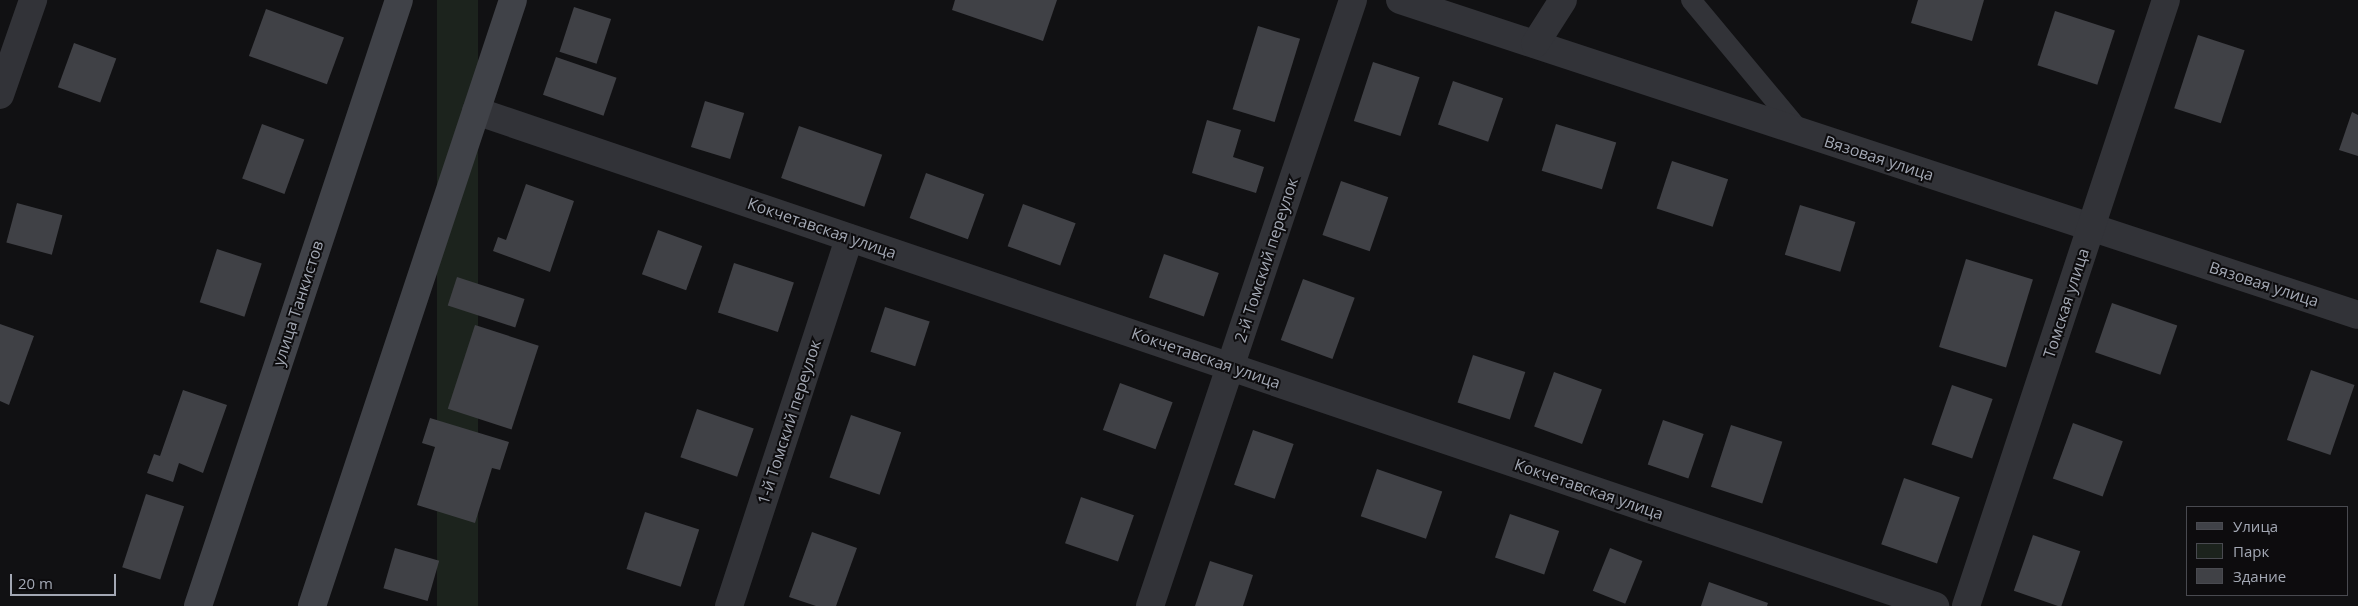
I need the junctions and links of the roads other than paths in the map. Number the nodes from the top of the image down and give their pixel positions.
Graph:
1 (33, 0) edge
2 (399, 0) edge
3 (513, 0) edge
4 (1353, 0) edge
5 (1400, 0) edge
6 (1563, 0) edge
7 (1691, 0) edge
8 (2166, 0) edge
9 (1535, 44) junction
10 (0, 95) edge
11 (476, 111) junction
12 (1801, 132) junction
13 (2091, 227) junction
14 (849, 238) junction
15 (2358, 315) edge
16 (1230, 367) junction
17 (198, 606) edge
18 (312, 606) edge
19 (729, 606) edge
20 (1150, 606) edge
21 (1935, 606) edge
22 (1966, 606) edge

1 - 10 street
2 - 17 street, улица Танкистов
3 - 11 street
4 - 16 street, 2-й Томский переулок
5 - 9 street, Вязовая улица
6 - 9 street
7 - 12 lane
8 - 13 street, Томская улица
9 - 12 street, Вязовая улица
11 - 14 street, Кокчетавская улица
11 - 18 street
12 - 13 street, Вязовая улица
13 - 15 street, Вязовая улица
13 - 22 street, Томская улица
14 - 16 street, Кокчетавская улица
14 - 19 street, 1-й Томский переулок
16 - 20 street, 2-й Томский переулок
16 - 21 street, Кокчетавская улица

